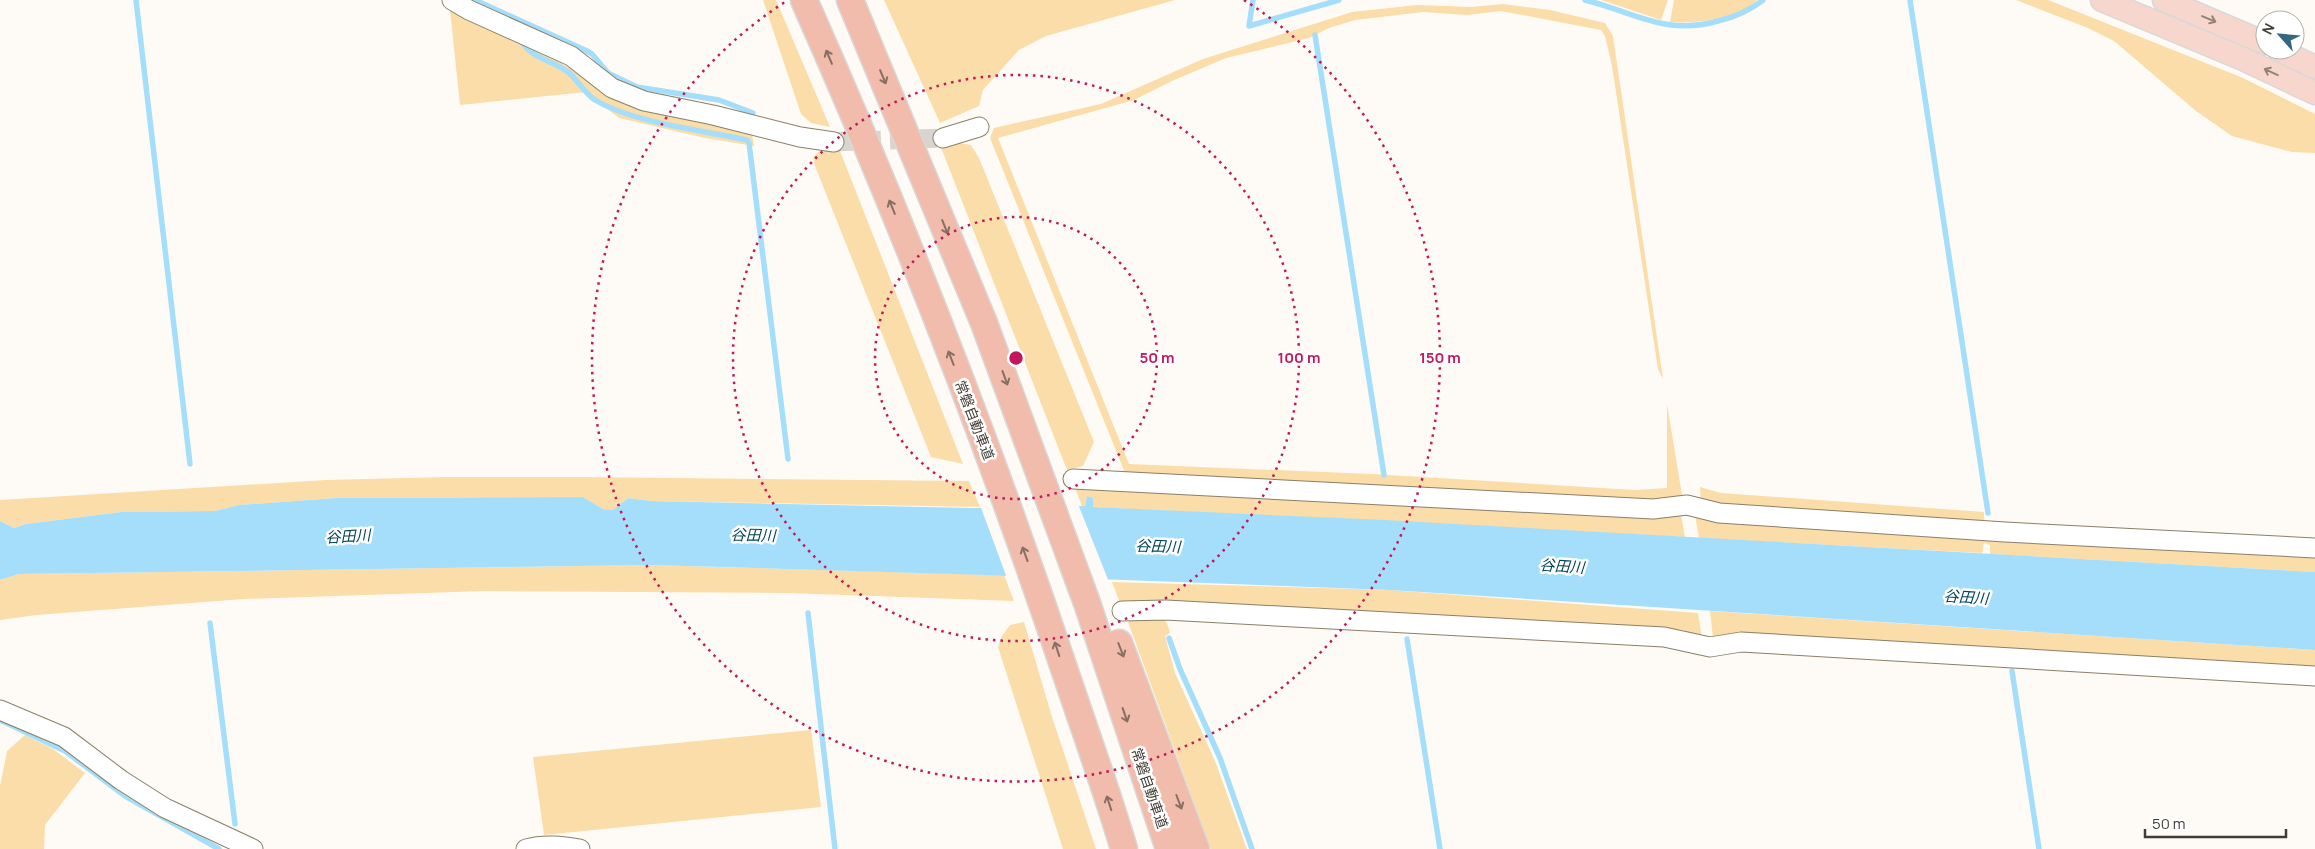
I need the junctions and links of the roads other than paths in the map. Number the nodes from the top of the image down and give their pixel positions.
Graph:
1 (452, 0) edge
2 (804, 0) edge
3 (850, 0) edge
4 (2102, 0) edge
5 (2164, 0) edge
6 (2255, 39) edge
7 (2300, 60) edge
8 (2315, 67) edge
9 (2315, 93) edge
10 (979, 127) dead end
11 (944, 138) tunnel mouth
12 (834, 142) tunnel mouth
13 (1073, 479) dead end
14 (2315, 548) edge
15 (1104, 606) junction
16 (2315, 676) edge
17 (0, 710) edge
18 (252, 849) edge
19 (526, 849) edge
20 (580, 849) edge
21 (1124, 849) edge
22 (1170, 849) edge
23 (1196, 849) edge

1 - 12 street
21 -> 2 highway, 常磐自動車道
3 -> 15 highway
9 -> 4 main road
5 -> 6 main road
7 - 8 main road
10 - 11 street
13 - 14 street
15 - 16 street
15 -> 22 highway, 常磐自動車道
15 -> 23 highway
17 - 18 street
19 - 20 street

